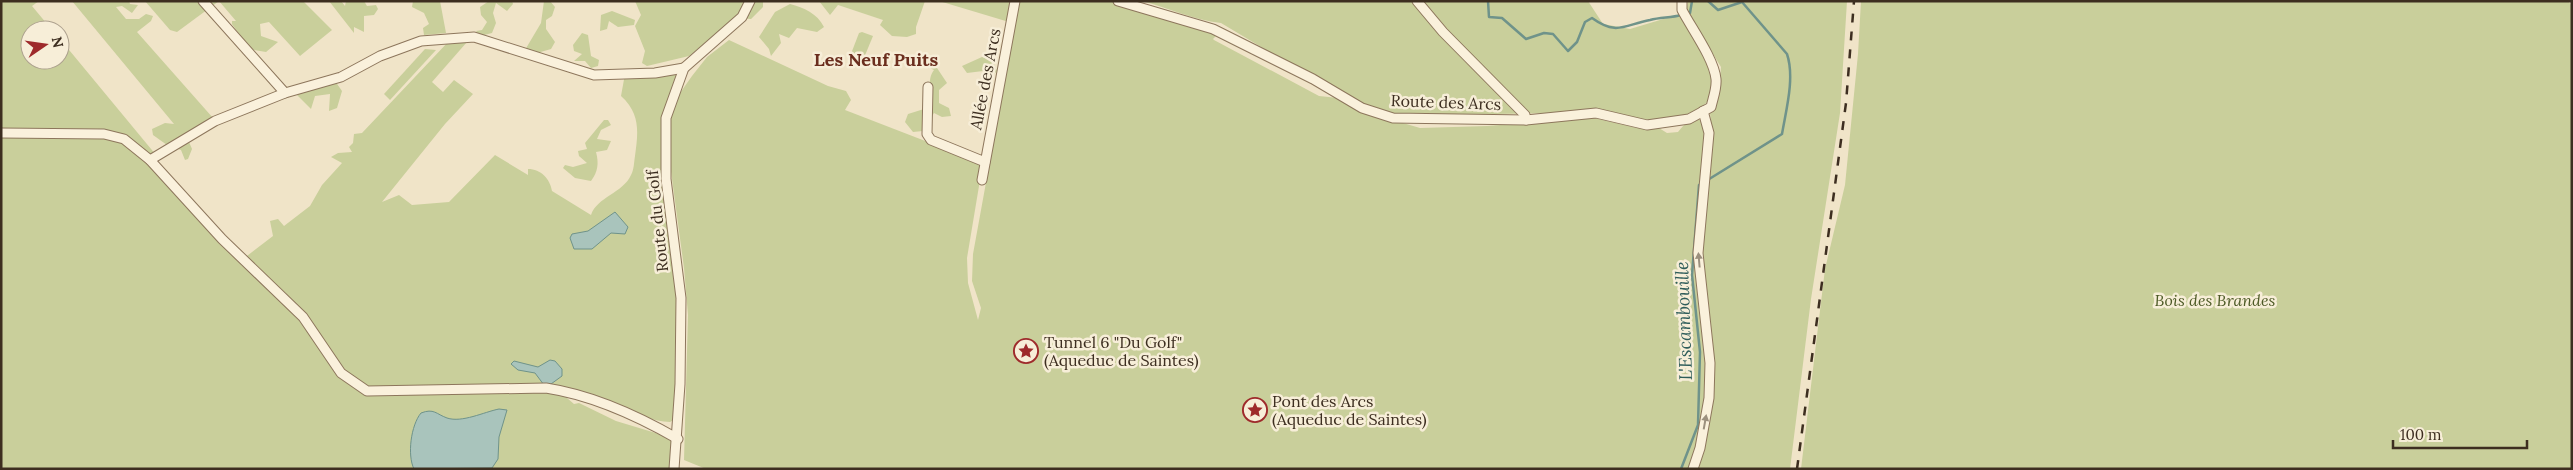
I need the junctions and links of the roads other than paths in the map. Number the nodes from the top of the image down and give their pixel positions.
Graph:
1 (203, 1) edge
2 (750, 1) edge
3 (1015, 1) edge
4 (1118, 1) edge
5 (1417, 1) edge
6 (1684, 10) edge
7 (684, 68) junction
8 (928, 87) dead end
9 (285, 92) junction
10 (1704, 111) junction
11 (1526, 120) junction
12 (1, 133) edge
13 (150, 160) junction
14 (985, 162) junction
15 (982, 180) dead end
16 (678, 439) junction
17 (674, 469) edge
18 (1693, 469) edge

1 - 9 street
2 - 7 street, Route du Golf
3 - 14 street, Allée des Arcs
4 - 11 street, Route des Arcs
5 - 11 street
6 - 10 street
7 - 9 street
7 - 16 street, Route du Golf
8 - 14 street
9 - 13 street
10 - 11 street, Route des Arcs
18 -> 10 street
12 - 13 street
13 - 16 street
14 - 15 street, Allée des Arcs
16 - 17 street, Route du Golf

